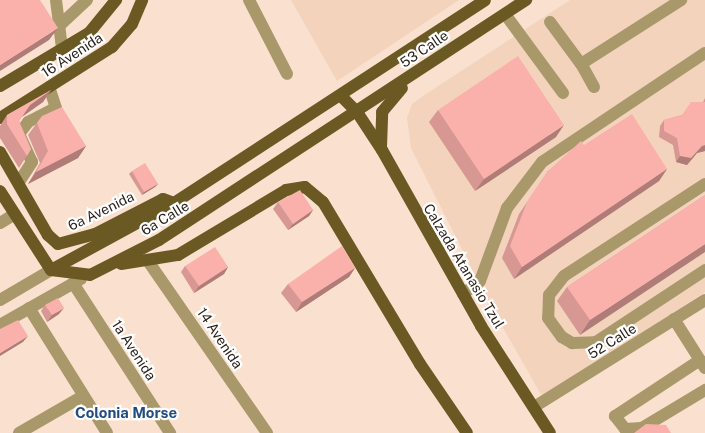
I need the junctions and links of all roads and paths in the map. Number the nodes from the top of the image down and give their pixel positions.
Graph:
1 (56, 0) edge
2 (87, 0) edge
3 (116, 0) edge
4 (142, 0) edge
5 (249, 0) edge
6 (485, 0) edge
7 (526, 0) edge
8 (681, 0) edge
9 (505, 14) junction
10 (550, 22) dead end
11 (60, 25) junction
12 (62, 48) junction
13 (705, 53) edge
14 (581, 64) junction
15 (425, 66) junction
16 (287, 74) dead end
17 (0, 86) edge
18 (50, 87) junction
19 (594, 87) dead end
20 (563, 94) dead end
21 (341, 96) junction
22 (326, 106) joint
23 (357, 112) junction
24 (0, 118) edge
25 (339, 124) joint
26 (382, 150) junction
27 (0, 152) edge
28 (19, 182) junction
29 (705, 184) edge
30 (0, 191) edge
31 (174, 203) junction
32 (14, 214) junction
33 (0, 223) edge
34 (148, 261) junction
35 (106, 266) junction
36 (51, 270) junction
37 (705, 270) edge
38 (90, 275) junction
39 (73, 283) junction
40 (462, 294) junction
41 (0, 300) edge
42 (705, 300) edge
43 (29, 308) junction
44 (674, 320) junction
45 (0, 325) edge
46 (701, 356) edge
47 (705, 390) edge
48 (83, 396) junction
49 (534, 408) junction
50 (18, 433) edge
51 (107, 433) edge
52 (170, 433) edge
53 (267, 433) edge
54 (467, 433) edge
55 (550, 433) edge

1 - 11 street
2 - 11 street
3 - 12 main road, 16 Avenida
4 - 18 main road, 16 Avenida
5 - 16 street
6 - 21 main road, 53 Calle
7 - 9 main road, 53 Calle
8 - 14 street
9 - 15 main road, 53 Calle
9 - 20 street
10 - 14 street
11 - 12 street
12 - 17 main road, 16 Avenida
13 - 40 street
14 - 19 street
15 - 23 main road, 53 Calle
15 - 26 main road
18 - 24 main road, 16 Avenida
18 - 28 street
21 - 22 main road, 53 Calle
21 - 23 main road, Calzada Atanasio Tzul
22 - 31 main road, 6a Calle
23 - 25 main road, 53 Calle
23 - 26 main road, Calzada Atanasio Tzul
25 - 35 main road, 6a Calle
26 - 40 main road, Calzada Atanasio Tzul
27 - 28 main road, 6a Avenida
28 - 31 main road, 6a Avenida
29 - 37 street
30 - 32 main road
31 - 36 main road, 6a Calle
32 - 33 street
32 - 36 main road
34 - 35 main road
34 - 53 street, 14 Avenida
34 - 54 main road
35 - 38 main road, 6a Calle
36 - 38 main road
36 - 41 street, 6a Calle
38 - 39 street, 6a Calle
39 - 43 street, 6a Calle
39 - 52 street, 1a Avenida
40 - 49 main road, Calzada Atanasio Tzul
42 - 44 street, 52 Calle
43 - 45 street, 6a Calle
43 - 48 street
44 - 46 street
44 - 49 street, 52 Calle
46 - 47 street
48 - 50 street
48 - 51 street
49 - 55 main road, Calzada Atanasio Tzul

